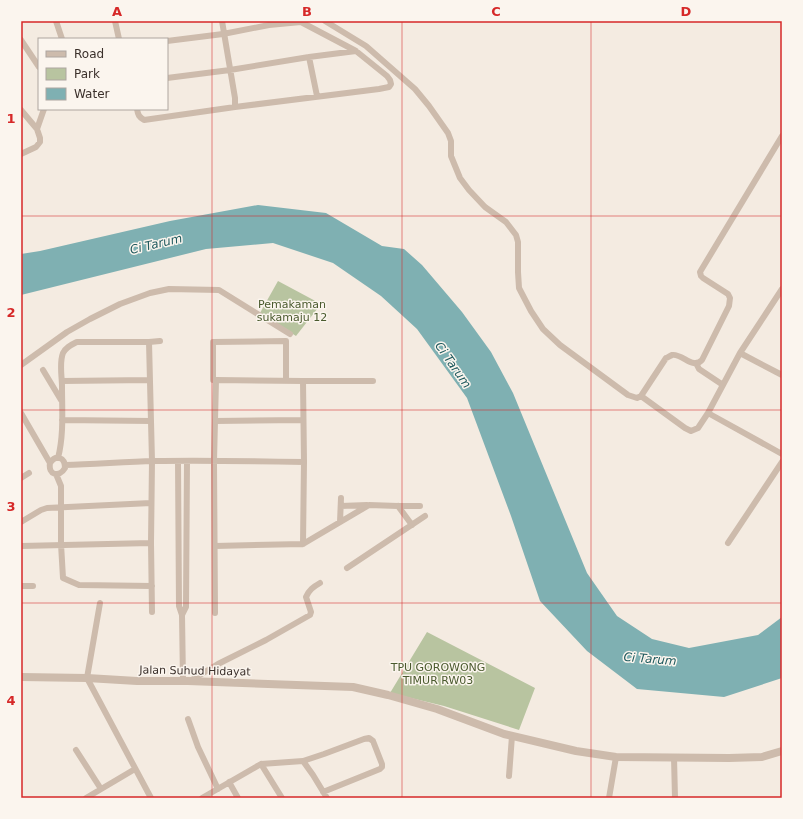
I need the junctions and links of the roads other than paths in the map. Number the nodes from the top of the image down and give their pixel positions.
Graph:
1 (56, 21) edge
2 (115, 21) edge
3 (222, 21) edge
4 (325, 21) edge
5 (300, 22) edge
6 (224, 34) junction
7 (62, 38) edge
8 (119, 38) edge
9 (21, 40) edge
10 (168, 41) edge
11 (356, 51) junction
12 (309, 57) junction
13 (38, 66) edge
14 (230, 70) junction
15 (168, 78) edge
16 (317, 96) junction
17 (235, 107) junction
18 (21, 110) edge
19 (44, 110) edge
20 (137, 110) edge
21 (37, 129) junction
22 (782, 136) edge
23 (21, 154) edge
24 (782, 288) edge
25 (290, 334) dead end
26 (149, 342) junction
27 (160, 342) dead end
28 (740, 353) junction
29 (696, 363) junction
30 (21, 365) edge
31 (43, 370) dead end
32 (782, 375) edge
33 (150, 380) junction
34 (216, 380) junction
35 (286, 381) junction
36 (373, 381) dead end
37 (62, 382) junction
38 (303, 382) junction
39 (723, 385) junction
40 (641, 396) junction
41 (62, 401) junction
42 (21, 413) edge
43 (708, 413) junction
44 (62, 420) junction
45 (303, 420) junction
46 (151, 421) junction
47 (215, 421) junction
48 (782, 454) edge
49 (58, 458) junction
50 (152, 461) junction
51 (178, 461) junction
52 (187, 461) junction
53 (214, 461) junction
54 (304, 462) junction
55 (782, 462) edge
56 (50, 463) junction
57 (65, 465) junction
58 (30, 473) dead end
59 (59, 473) junction
60 (21, 478) edge
61 (341, 498) dead end
62 (151, 503) junction
63 (369, 505) junction
64 (340, 506) junction
65 (398, 506) junction
66 (420, 506) dead end
67 (61, 507) junction
68 (425, 516) dead end
69 (21, 522) edge
70 (340, 522) junction
71 (412, 525) junction
72 (151, 543) junction
73 (728, 543) dead end
74 (61, 544) junction
75 (304, 544) junction
76 (21, 546) edge
77 (215, 546) junction
78 (347, 568) dead end
79 (320, 583) dead end
80 (21, 586) edge
81 (33, 586) dead end
82 (152, 586) junction
83 (100, 603) dead end
84 (152, 612) dead end
85 (215, 613) dead end
86 (182, 616) junction
87 (21, 677) edge
88 (87, 678) junction
89 (185, 681) junction
90 (188, 719) dead end
91 (512, 736) junction
92 (76, 750) dead end
93 (782, 752) edge
94 (616, 757) junction
95 (674, 757) junction
96 (302, 761) junction
97 (261, 764) junction
98 (135, 769) junction
99 (509, 776) dead end
100 (229, 782) junction
101 (101, 789) junction
102 (218, 789) junction
103 (323, 792) junction
104 (86, 798) edge
105 (151, 798) edge
106 (202, 798) edge
107 (238, 798) edge
108 (282, 798) edge
109 (326, 798) edge
110 (609, 798) edge
111 (675, 798) edge

1 - 7 street
2 - 8 street
3 - 6 street
4 - 40 street
5 - 6 street
5 - 11 street
6 - 10 street
6 - 14 street
9 - 13 street
11 - 12 street
11 - 16 street
12 - 14 street
12 - 16 street
14 - 15 street
14 - 17 street
16 - 17 street
17 - 20 street
18 - 21 street
19 - 21 street
21 - 23 street
22 - 29 street
24 - 28 street
25 - 30 street
26 - 27 street
26 - 33 street
26 - 37 street
28 - 32 street
28 - 39 street
29 - 39 street
29 - 40 street
31 - 41 street
33 - 37 street
33 - 46 street
34 - 35 street
34 - 35 street
34 - 47 street
35 - 38 street
36 - 38 street
37 - 41 street
38 - 45 street
39 - 43 street
40 - 43 street
41 - 44 street
42 - 56 street
43 - 48 street
44 - 46 street
44 - 49 street
45 - 47 street
45 - 54 street
46 - 50 street
47 - 53 street
49 - 56 street
49 - 57 street
50 - 51 street
50 - 57 street
50 - 62 street
51 - 52 street
51 - 86 street
52 - 53 street
52 - 86 street
53 - 54 street
53 - 77 street
54 - 75 street
55 - 73 street
56 - 59 street
57 - 59 street
58 - 60 street
59 - 67 street
61 - 64 street
62 - 67 street
62 - 72 street
63 - 64 street
63 - 65 street
63 - 70 street
64 - 70 street
65 - 66 street
65 - 71 street
67 - 69 street
67 - 74 street
68 - 71 street
70 - 75 street
71 - 78 street
72 - 74 street
72 - 82 street
74 - 76 street
74 - 82 street
75 - 77 street
77 - 85 street
79 - 89 street
80 - 81 street
82 - 84 street
83 - 88 street
86 - 89 street
87 - 88 street, Jalan Suhud Hidayat
88 - 89 street, Jalan Suhud Hidayat
88 - 98 street
89 - 91 street, Jalan Suhud Hidayat
90 - 102 street
91 - 94 street, Jalan Suhud Hidayat
91 - 99 street
92 - 101 street
93 - 95 street, Jalan Suhud Hidayat
94 - 95 street, Jalan Suhud Hidayat
94 - 110 street
95 - 111 street
96 - 97 street
96 - 103 street
96 - 103 street
97 - 100 street
97 - 108 street
98 - 101 street
98 - 105 street
100 - 102 street
100 - 107 street
101 - 104 street
102 - 106 street
103 - 109 street

